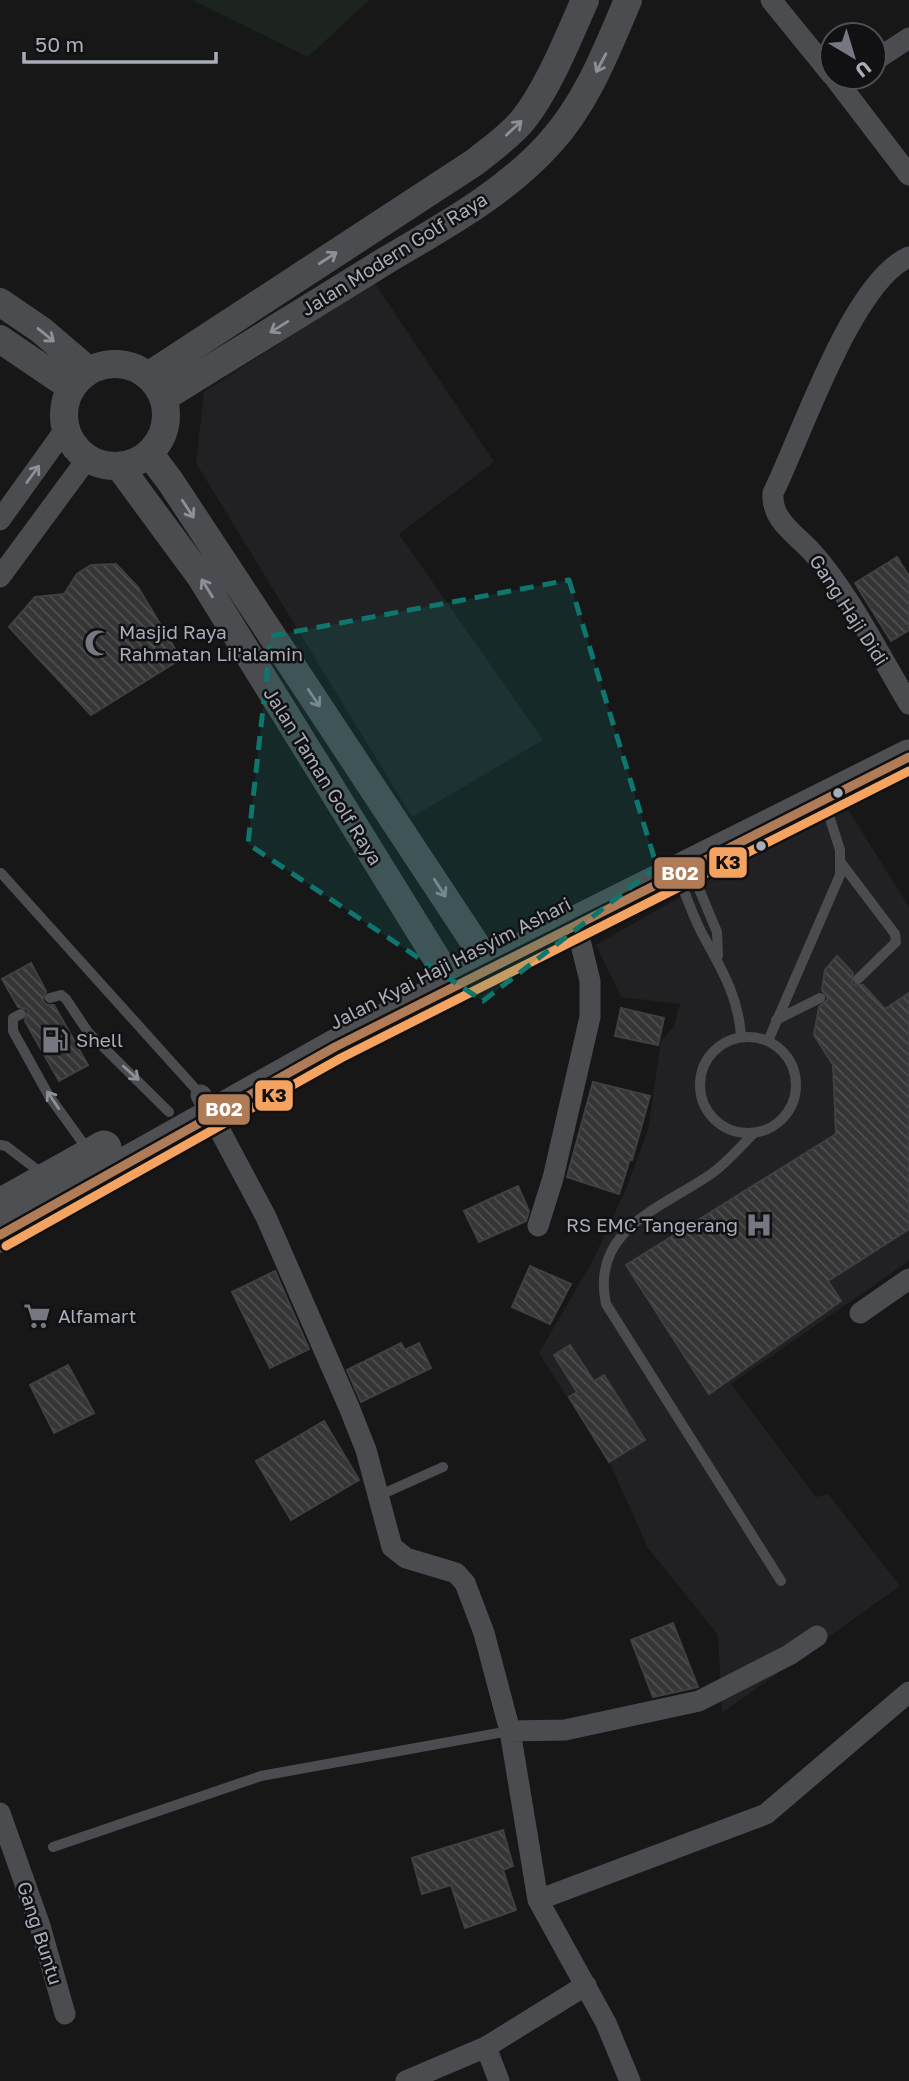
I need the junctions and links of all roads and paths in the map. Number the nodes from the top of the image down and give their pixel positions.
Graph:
1 (585, 0) edge
2 (628, 0) edge
3 (771, 0) edge
4 (909, 38) edge
5 (888, 52) edge
6 (818, 54) edge
7 (848, 91) edge
8 (909, 175) edge
9 (909, 257) edge
10 (0, 302) edge
11 (0, 338) edge
12 (81, 380) junction
13 (155, 387) junction
14 (66, 428) junction
15 (149, 453) junction
16 (87, 458) junction
17 (119, 466) junction
18 (13, 502) junction
19 (0, 520) edge
20 (42, 522) junction
21 (0, 577) edge
22 (909, 704) edge
23 (909, 737) edge
24 (909, 757) edge
25 (827, 809) junction
26 (842, 864) junction
27 (684, 871) junction
28 (1, 873) edge
29 (576, 923) junction
30 (484, 956) junction
31 (447, 975) junction
32 (858, 979) dead end
33 (50, 998) dead end
34 (820, 998) dead end
35 (22, 1014) dead end
36 (776, 1020) junction
37 (741, 1037) junction
38 (768, 1041) junction
39 (206, 1105) junction
40 (169, 1112) junction
41 (754, 1133) junction
42 (0, 1145) edge
43 (92, 1156) junction
44 (49, 1179) junction
45 (0, 1206) edge
46 (538, 1226) dead end
47 (0, 1235) edge
48 (909, 1279) edge
49 (860, 1313) dead end
50 (443, 1467) dead end
51 (378, 1496) junction
52 (782, 1581) dead end
53 (817, 1636) dead end
54 (909, 1692) edge
55 (510, 1731) junction
56 (0, 1813) edge
57 (53, 1847) dead end
58 (538, 1900) junction
59 (586, 1985) junction
60 (65, 2014) dead end
61 (486, 2048) junction
62 (406, 2081) edge
63 (499, 2081) edge
64 (630, 2081) edge

13 -> 1 street, Jalan Modern Golf Raya
2 -> 13 street, Jalan Modern Golf Raya
3 - 6 street
4 - 5 street
7 - 8 street
9 - 22 street, Gang Haji Didi
10 -> 12 street
11 - 12 street
12 - 13 street
12 - 14 street
13 - 15 street
14 - 16 street
18 -> 14 street
15 - 17 street
15 -> 30 street, Jalan Taman Golf Raya
16 - 17 street
16 - 20 street
31 -> 17 street, Jalan Taman Golf Raya
18 - 19 street
18 - 20 street
20 - 21 street
23 - 30 main road, Jalan Kyai Haji Hasyim Ashari
24 - 25 main road, Jalan Kyai Haji Hasyim Ashari
25 - 26 lane
25 - 27 main road, Jalan Kyai Haji Hasyim Ashari
26 - 32 lane
26 - 36 lane
27 - 29 main road, Jalan Kyai Haji Hasyim Ashari
27 - 37 lane
28 - 39 lane
29 - 30 main road, Jalan Kyai Haji Hasyim Ashari
29 - 46 street
30 - 31 main road, Jalan Kyai Haji Hasyim Ashari
31 - 39 main road, Jalan Kyai Haji Hasyim Ashari
33 -> 40 lane
34 - 36 lane
43 -> 35 lane
36 - 38 lane
37 - 38 lane
37 - 41 lane
38 - 41 lane
39 - 40 main road, Jalan Kyai Haji Hasyim Ashari
39 - 47 main road, Jalan Kyai Haji Hasyim Ashari
39 - 51 street
40 - 43 main road, Jalan Kyai Haji Hasyim Ashari
41 - 52 lane
42 - 44 lane
43 - 44 main road, Jalan Kyai Haji Hasyim Ashari
44 - 45 main road, Jalan Kyai Haji Hasyim Ashari
48 - 49 street
50 - 51 lane
51 - 55 street
53 - 55 street
54 - 58 street
55 - 57 lane
55 - 58 street
56 - 60 street, Gang Buntu
58 - 59 street
59 - 61 street
59 - 64 street
61 - 62 street
61 - 63 street

